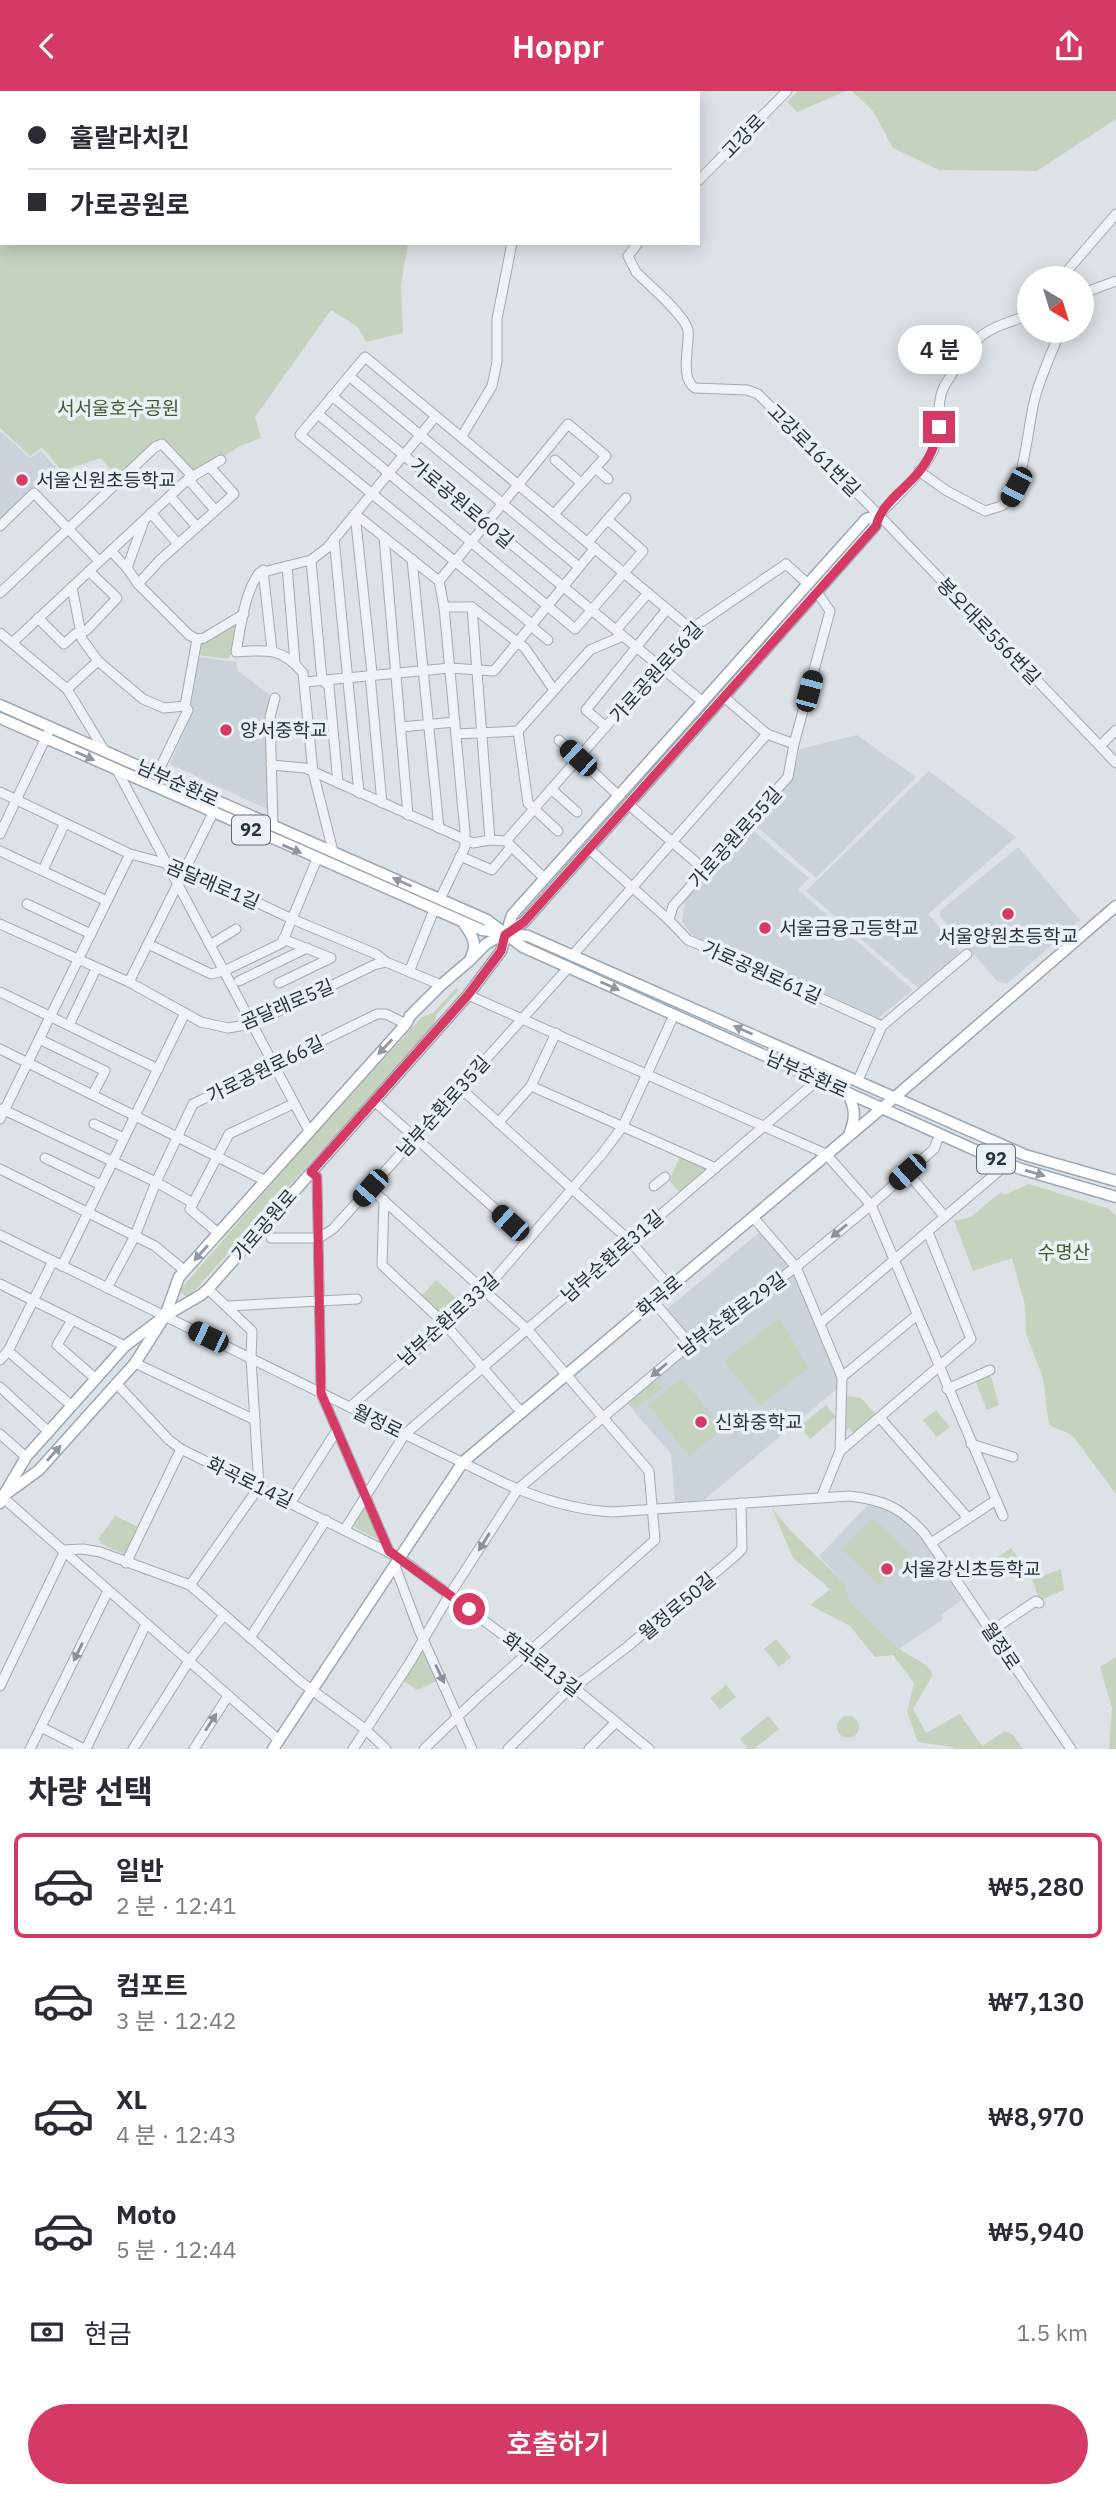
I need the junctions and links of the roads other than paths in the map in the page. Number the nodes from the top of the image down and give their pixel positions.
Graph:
1 (787, 91) edge
2 (700, 179) edge
3 (1116, 214) edge
4 (512, 245) edge
5 (636, 245) edge
6 (1075, 266) edge
7 (1116, 281) edge
8 (1094, 287) edge
9 (1017, 318) edge
10 (1055, 343) edge
11 (349, 376) junction
12 (332, 396) junction
13 (318, 414) junction
14 (436, 416) junction
15 (419, 436) junction
16 (462, 436) junction
17 (403, 454) junction
18 (222, 460) dead end
19 (555, 460) dead end
20 (210, 467) junction
21 (595, 468) junction
22 (919, 471) junction
23 (388, 472) junction
24 (190, 478) junction
25 (608, 479) dead end
26 (582, 483) junction
27 (519, 484) junction
28 (371, 493) junction
29 (170, 496) junction
30 (626, 498) dead end
31 (502, 503) junction
32 (215, 510) junction
33 (355, 514) junction
34 (554, 514) junction
35 (878, 515) junction
36 (148, 516) junction
37 (608, 520) junction
38 (486, 523) junction
39 (0, 526) edge
40 (197, 527) junction
41 (69, 529) junction
42 (384, 537) junction
43 (334, 539) junction
44 (470, 541) junction
45 (178, 544) junction
46 (592, 545) junction
47 (111, 551) junction
48 (412, 559) junction
49 (311, 560) junction
50 (99, 561) junction
51 (454, 561) junction
52 (287, 566) junction
53 (579, 567) junction
54 (127, 568) junction
55 (89, 571) junction
56 (263, 571) junction
57 (624, 573) junction
58 (439, 581) junction
59 (138, 584) junction
60 (807, 584) junction
61 (72, 587) junction
62 (564, 587) junction
63 (817, 592) junction
64 (0, 593) edge
65 (648, 593) junction
66 (548, 606) junction
67 (444, 607) junction
68 (472, 607) junction
69 (667, 609) junction
70 (592, 610) junction
71 (244, 614) junction
72 (38, 618) junction
73 (532, 625) junction
74 (691, 629) junction
75 (80, 631) junction
76 (0, 633) edge
77 (620, 633) junction
78 (197, 639) junction
79 (548, 640) dead end
80 (518, 642) junction
81 (12, 643) junction
82 (638, 648) junction
83 (272, 650) junction
84 (98, 661) junction
85 (295, 663) junction
86 (659, 666) junction
87 (450, 668) junction
88 (477, 669) junction
89 (423, 670) junction
90 (396, 673) junction
91 (370, 675) junction
92 (348, 678) junction
93 (323, 680) junction
94 (305, 682) junction
95 (67, 689) junction
96 (555, 690) junction
97 (724, 697) junction
98 (275, 698) dead end
99 (703, 702) junction
100 (0, 705) edge
101 (185, 706) junction
102 (0, 718) edge
103 (455, 722) junction
104 (430, 724) junction
105 (606, 726) junction
106 (401, 727) junction
107 (1116, 730) edge
108 (483, 731) junction
109 (518, 731) junction
110 (49, 733) junction
111 (456, 734) junction
112 (767, 734) junction
113 (559, 740) dead end
114 (794, 744) junction
115 (1100, 746) junction
116 (104, 750) junction
117 (578, 758) junction
118 (1116, 763) edge
119 (271, 765) junction
120 (117, 770) junction
121 (313, 772) junction
122 (158, 774) junction
123 (338, 783) junction
124 (551, 789) junction
125 (0, 792) edge
126 (359, 793) junction
127 (619, 796) junction
128 (16, 800) junction
129 (382, 803) junction
130 (628, 804) junction
131 (533, 810) junction
132 (577, 812) dead end
133 (213, 813) junction
134 (408, 815) junction
135 (65, 823) junction
136 (273, 825) junction
137 (439, 828) junction
138 (558, 831) dead end
139 (0, 834) edge
140 (465, 840) junction
141 (490, 840) junction
142 (671, 841) junction
143 (508, 844) junction
144 (589, 849) junction
145 (0, 851) edge
146 (333, 851) junction
147 (130, 854) junction
148 (460, 856) junction
149 (317, 859) junction
150 (169, 864) junction
151 (184, 868) junction
152 (43, 870) junction
153 (705, 870) junction
154 (545, 879) junction
155 (178, 883) junction
156 (631, 886) junction
157 (440, 899) junction
158 (107, 901) junction
159 (27, 904) dead end
160 (1116, 905) edge
161 (433, 909) junction
162 (292, 919) junction
163 (669, 920) junction
164 (462, 922) junction
165 (0, 923) edge
166 (236, 929) dead end
167 (91, 934) junction
168 (505, 935) junction
169 (283, 939) junction
170 (148, 944) junction
171 (210, 945) junction
172 (307, 948) junction
173 (967, 954) dead end
174 (572, 956) junction
175 (78, 960) junction
176 (386, 962) junction
177 (468, 962) junction
178 (568, 968) junction
179 (96, 969) junction
180 (224, 971) junction
181 (409, 972) junction
182 (239, 981) dead end
183 (129, 982) junction
184 (279, 983) dead end
185 (441, 985) junction
186 (0, 992) edge
187 (468, 995) junction
188 (185, 1013) junction
189 (674, 1015) junction
190 (50, 1016) junction
191 (522, 1018) junction
192 (252, 1024) junction
193 (406, 1024) junction
194 (69, 1025) junction
195 (882, 1026) junction
196 (556, 1033) junction
197 (39, 1039) junction
198 (0, 1049) edge
199 (27, 1062) junction
200 (273, 1064) junction
201 (158, 1069) junction
202 (647, 1074) junction
203 (819, 1079) junction
204 (857, 1079) junction
205 (531, 1086) junction
206 (833, 1086) junction
207 (459, 1087) junction
208 (847, 1092) junction
209 (93, 1094) junction
210 (895, 1097) junction
211 (374, 1101) junction
212 (293, 1104) junction
213 (882, 1108) junction
214 (1, 1112) edge
215 (136, 1116) junction
216 (498, 1123) junction
217 (94, 1124) dead end
218 (960, 1125) junction
219 (623, 1126) junction
220 (764, 1126) junction
221 (925, 1127) junction
222 (309, 1131) junction
223 (850, 1134) junction
224 (940, 1134) junction
225 (178, 1136) junction
226 (124, 1138) junction
227 (415, 1138) junction
228 (827, 1154) junction
229 (218, 1156) junction
230 (45, 1159) dead end
231 (113, 1162) junction
232 (1007, 1164) junction
233 (716, 1168) junction
234 (0, 1169) edge
235 (311, 1172) junction
236 (907, 1172) junction
237 (665, 1177) dead end
238 (264, 1180) junction
239 (1116, 1181) edge
240 (156, 1182) junction
241 (101, 1185) junction
242 (654, 1186) dead end
243 (370, 1188) junction
244 (572, 1189) junction
245 (1116, 1197) edge
246 (384, 1200) junction
247 (193, 1203) junction
248 (870, 1205) junction
249 (88, 1212) junction
250 (753, 1217) junction
251 (945, 1217) junction
252 (928, 1232) junction
253 (218, 1233) junction
254 (0, 1235) edge
255 (135, 1236) junction
256 (271, 1238) dead end
257 (319, 1238) junction
258 (529, 1239) junction
259 (630, 1241) junction
260 (894, 1261) junction
261 (58, 1264) junction
262 (796, 1267) junction
263 (182, 1274) junction
264 (0, 1285) edge
265 (670, 1287) junction
266 (107, 1288) junction
267 (485, 1290) junction
268 (204, 1292) junction
269 (358, 1299) dead end
270 (320, 1300) junction
271 (33, 1301) junction
272 (653, 1301) junction
273 (227, 1306) junction
274 (917, 1315) junction
275 (165, 1316) junction
276 (72, 1320) junction
277 (820, 1323) junction
278 (445, 1324) junction
279 (527, 1329) junction
280 (690, 1344) junction
281 (125, 1346) junction
282 (8, 1351) junction
283 (251, 1358) junction
284 (0, 1360) edge
285 (135, 1363) junction
286 (482, 1367) junction
287 (939, 1369) junction
288 (990, 1370) dead end
289 (566, 1375) junction
290 (842, 1377) junction
291 (96, 1378) junction
292 (116, 1384) junction
293 (0, 1387) edge
294 (947, 1389) junction
295 (321, 1393) junction
296 (72, 1406) junction
297 (350, 1407) junction
298 (522, 1413) junction
299 (602, 1417) junction
300 (880, 1418) junction
301 (255, 1420) junction
302 (337, 1430) junction
303 (49, 1432) junction
304 (0, 1434) edge
305 (405, 1434) junction
306 (971, 1444) junction
307 (181, 1449) junction
308 (840, 1451) junction
309 (26, 1457) junction
310 (1013, 1457) dead end
311 (463, 1462) junction
312 (39, 1470) junction
313 (259, 1487) junction
314 (518, 1489) junction
315 (365, 1496) junction
316 (1, 1498) edge
317 (821, 1498) junction
318 (996, 1500) junction
319 (291, 1502) junction
320 (741, 1503) junction
321 (653, 1509) junction
322 (1003, 1516) dead end
323 (968, 1518) junction
324 (327, 1520) junction
325 (345, 1529) junction
326 (931, 1543) junction
327 (389, 1551) junction
328 (63, 1552) junction
329 (397, 1562) junction
330 (127, 1563) junction
331 (190, 1585) junction
332 (108, 1591) junction
333 (450, 1594) junction
334 (1039, 1603) dead end
335 (224, 1615) junction
336 (146, 1624) junction
337 (991, 1631) junction
338 (250, 1638) junction
339 (424, 1640) junction
340 (527, 1653) junction
341 (189, 1661) junction
342 (0, 1686) edge
343 (572, 1686) junction
344 (312, 1690) junction
345 (228, 1696) junction
346 (458, 1715) junction
347 (616, 1722) junction
348 (41, 1727) junction
349 (365, 1729) junction
350 (276, 1744) edge
351 (30, 1749) edge
352 (85, 1749) edge
353 (133, 1749) edge
354 (194, 1749) edge
355 (353, 1749) edge
356 (386, 1749) edge
357 (425, 1749) edge
358 (472, 1749) edge
359 (508, 1749) edge
360 (589, 1749) edge
361 (649, 1749) edge
362 (1071, 1749) edge

1 - 2 street, 고강로
3 - 6 street
4 - 16 street
5 - 35 street, 고강로161번길
7 - 8 street
9 - 22 street, 가로공원로
10 - 22 street
11 - 12 street
11 - 14 street
11 - 15 street
12 - 13 street
12 - 17 street, 가로공원로60길
13 - 23 street
13 - 28 street
14 - 15 street
14 - 16 street
15 - 17 street
15 - 31 street
16 - 27 street
17 - 23 street
17 - 38 street, 가로공원로60길
18 - 20 street
19 - 26 street
20 - 24 street
20 - 32 street
21 - 25 street
21 - 26 street
21 - 27 street
22 - 35 street, 가로공원로
23 - 28 street
23 - 44 street
24 - 29 street
24 - 32 street
24 - 41 street
26 - 34 street
27 - 31 street
27 - 34 street
28 - 33 street
28 - 51 street
29 - 36 street
29 - 40 street
30 - 37 street
31 - 38 street
31 - 53 street
32 - 40 street
33 - 42 street
33 - 43 street
33 - 91 street
34 - 46 street
35 - 60 main road, 가로공원로
35 - 63 main road, 가로공원로
35 - 115 street, 봉오대로556번길
36 - 45 street
36 - 47 street
36 - 54 street
37 - 46 street
37 - 57 street
38 - 44 street
38 - 62 street, 가로공원로60길
39 - 41 street
40 - 45 street
41 - 50 street
41 - 64 street
42 - 48 street
42 - 90 street
43 - 49 street
43 - 92 street
44 - 51 street
44 - 66 street
45 - 59 street
46 - 53 street
46 - 57 street
47 - 50 street
47 - 54 street
48 - 58 street
48 - 89 street
49 - 52 street
49 - 93 street
50 - 55 street
51 - 58 street
51 - 73 street
52 - 56 street
52 - 85 street
53 - 62 street
54 - 59 street
55 - 61 street
55 - 75 street
56 - 71 street
56 - 83 street
57 - 65 street
57 - 70 street
58 - 67 street
59 - 78 street
60 - 74 street, 가로공원로56길
60 - 99 main road, 가로공원로
61 - 72 street
61 - 75 street
62 - 66 street
62 - 70 street, 가로공원로60길
63 - 97 main road, 가로공원로
63 - 114 street, 가로공원로55길
65 - 69 street
65 - 77 street
66 - 70 street
66 - 73 street
67 - 68 street
67 - 87 street
68 - 80 street
68 - 88 street
69 - 74 street
69 - 82 street
70 - 77 street, 가로공원로60길
71 - 78 street
71 - 83 street
72 - 75 street
72 - 81 street
73 - 79 street
73 - 80 street
74 - 86 street, 가로공원로56길
75 - 84 street
76 - 81 street
77 - 82 street, 가로공원로60길
77 - 96 street
78 - 101 street
80 - 88 street
80 - 96 street
81 - 95 street
82 - 86 street, 가로공원로60길
82 - 105 street
83 - 85 street
84 - 95 street
84 - 101 street
85 - 94 street
86 - 99 street, 가로공원로60길
86 - 105 street, 가로공원로56길
87 - 88 street
87 - 89 street
87 - 103 street
88 - 108 street
89 - 90 street
89 - 104 street
90 - 91 street
90 - 106 street
91 - 92 street
91 - 129 street
92 - 93 street
92 - 126 street
93 - 94 street
93 - 123 street
94 - 121 street
95 - 116 street
96 - 109 street
97 - 112 street
97 - 130 main road, 가로공원로
98 - 119 street
99 - 127 main road, 가로공원로
100 - 110 main road, 남부순환로 / 92
101 - 122 street
102 - 110 main road, 남부순환로 / 92
103 - 104 street
103 - 111 street
104 - 106 street
104 - 137 street
105 - 117 street, 가로공원로56길
106 - 134 street
107 - 115 street
108 - 109 street
108 - 111 street
108 - 141 street
109 - 131 street
110 - 116 main road, 남부순환로 / 92
110 -> 120 main road, 남부순환로 / 92
110 - 128 street
111 - 140 street
112 - 114 street
112 - 142 street
113 - 117 street
114 - 153 street, 가로공원로55길
115 - 118 street, 봉오대로556번길
116 - 122 main road, 남부순환로 / 92
117 - 124 street, 가로공원로56길
117 - 127 street
119 - 121 street
119 - 136 street
120 - 133 main road, 남부순환로 / 92
120 - 150 street
121 - 123 street
121 - 146 street
122 - 136 main road, 남부순환로 / 92
123 - 126 street
124 - 131 street, 가로공원로56길
124 - 132 street
125 - 128 street, 곰달래로1길
126 - 129 street
127 - 154 main road, 가로공원로
128 - 135 street, 곰달래로1길
128 - 139 street
129 - 134 street
130 - 142 street
130 - 144 main road, 가로공원로
131 - 138 street
131 - 143 street, 가로공원로56길
133 -> 149 main road, 남부순환로 / 92
133 - 151 street
134 - 137 street
135 - 147 street, 곰달래로1길
135 - 152 street
136 - 146 main road, 남부순환로 / 92
137 - 140 street
140 - 141 street
140 - 148 street
141 - 143 street
142 - 153 street
142 - 156 street
143 - 148 street, 가로공원로56길
143 - 154 street
144 - 156 street, 가로공원로61길
144 - 168 main road, 가로공원로
145 - 152 street
157 -> 146 main road, 남부순환로 / 92
147 - 150 street, 곰달래로1길
147 - 158 street
148 - 157 street
149 - 161 main road, 남부순환로 / 92
149 - 162 street
150 - 151 street, 곰달래로1길
150 - 155 street
151 - 155 street
151 - 162 street, 곰달래로1길
152 - 158 street
153 - 163 street, 가로공원로55길
154 - 168 main road, 가로공원로
155 - 170 street
155 - 171 street
156 - 163 street, 가로공원로61길
156 - 174 street
157 - 168 main road, 남부순환로 / 92
158 - 167 street
159 - 167 street
160 - 210 main road, 화곡로
161 - 164 main road, 남부순환로 / 92
161 - 181 street
162 - 169 street
162 - 176 street, 곰달래로1길
163 - 195 street, 가로공원로61길
164 - 168 main road, 남부순환로 / 92
164 - 177 main road
165 - 175 street, 곰달래로5길
166 - 171 street
167 - 175 street
168 - 174 main road, 남부순환로 / 92
168 - 177 main road, 가로공원로
168 - 178 main road, 남부순환로 / 92
168 - 187 main road, 가로공원로
169 - 172 street
169 - 180 street
170 - 180 street
170 - 183 street
171 - 180 street
172 - 182 street
172 - 184 street
173 - 195 street
204 -> 174 main road, 남부순환로 / 92
175 - 179 street, 곰달래로5길
175 - 190 street
176 - 181 street
176 - 192 street, 곰달래로5길
177 - 185 main road, 가로공원로
178 -> 189 main road, 남부순환로 / 92
178 - 191 street, 남부순환로35길
179 - 183 street, 곰달래로5길
179 - 194 street
180 - 192 street
181 - 185 street
183 - 188 street, 곰달래로5길
185 - 193 main road, 가로공원로
186 - 190 street
187 - 191 street
187 - 211 main road, 가로공원로
188 - 192 street, 곰달래로5길
188 - 201 street
189 - 202 street, 남부순환로33길
189 - 203 main road, 남부순환로 / 92
190 - 194 street
190 - 197 street
191 - 196 street
191 - 207 street, 남부순환로35길
192 - 200 street
193 - 200 street, 가로공원로66길
193 -> 222 main road, 가로공원로
194 - 201 street
195 - 204 street
196 - 202 street
196 - 205 street
197 - 199 street
197 - 209 street
198 - 199 street
199 - 209 street
199 - 214 street
200 - 212 street
200 - 225 street, 가로공원로66길
201 - 215 street
202 - 219 street, 남부순환로33길
202 - 220 street
203 - 206 main road, 남부순환로 / 92
203 - 220 street, 남부순환로31길
204 - 206 main road
204 - 210 main road, 남부순환로 / 92
205 - 216 street
205 - 219 street
206 - 208 main road, 남부순환로 / 92
207 - 216 street
207 - 227 street, 남부순환로35길
208 - 213 main road, 남부순환로 / 92
208 - 223 main road
209 - 215 street
210 - 213 main road, 화곡로
210 - 218 main road, 남부순환로 / 92
211 - 227 street
211 - 235 main road, 가로공원로
212 - 222 street
212 - 229 street
213 - 221 main road, 남부순환로 / 92
213 - 223 main road, 화곡로
214 - 231 street
215 - 225 street
215 - 226 street
216 - 244 street
217 - 226 street
218 - 221 main road
218 - 239 main road, 남부순환로 / 92
219 - 233 street
219 - 244 street, 남부순환로33길
220 - 228 street
220 - 233 street, 남부순환로31길
221 - 224 main road, 남부순환로 / 92
222 - 238 main road, 가로공원로
223 - 228 main road, 화곡로
224 - 232 main road, 남부순환로 / 92
224 - 236 street, 남부순환로29길
225 - 229 street
225 - 240 street, 가로공원로66길
226 - 231 street
227 - 243 street, 남부순환로35길
227 - 258 street
228 - 248 street
228 - 250 main road, 화곡로
229 - 238 street
229 - 247 street
230 - 241 street
231 - 240 street
231 - 241 street
232 -> 245 main road, 남부순환로 / 92
232 - 251 street
233 - 259 street, 남부순환로31길
234 - 249 street
235 - 257 street
235 - 268 main road, 가로공원로
236 - 248 street, 남부순환로29길
236 - 251 street
237 - 242 street, 남부순환로31길
238 - 253 main road, 가로공원로
240 - 247 street
240 - 255 street, 가로공원로66길
241 - 249 street
243 - 246 street
243 - 257 street, 남부순환로35길
244 - 258 street, 남부순환로33길
244 - 259 street
246 - 267 street
246 - 278 street
247 - 253 street
248 - 260 street
248 -> 262 street, 남부순환로29길
249 - 255 street
249 - 261 street
250 - 262 street
250 - 265 main road, 화곡로
251 - 252 street
252 - 260 street
252 - 287 street
253 -> 263 main road, 가로공원로
254 - 261 street, 월정로
255 - 263 street
255 - 266 street, 가로공원로66길
256 - 257 street
257 - 270 street
258 - 267 street, 남부순환로33길
259 - 265 street
259 - 279 street, 남부순환로31길
260 - 274 street
260 - 277 street
261 - 266 street, 월정로
261 - 271 street
262 - 277 street
262 - 280 street, 남부순환로29길
263 - 268 main road
263 - 275 main road, 가로공원로
264 - 271 street
265 - 272 main road, 화곡로
266 - 275 street, 월정로
267 - 278 street, 남부순환로33길
267 - 279 street
268 - 273 street
268 - 275 main road, 가로공원로
269 - 270 street
270 - 273 street
270 - 295 street
271 - 276 street
271 - 282 street
272 - 280 street
272 - 289 main road, 화곡로
273 - 283 street
274 - 287 street
274 - 290 street
275 - 281 main road, 가로공원로
275 - 283 street, 월정로
275 - 285 main road, 가로공원로
276 - 281 street
276 - 291 street
277 - 290 street
278 - 286 street
278 - 297 street, 남부순환로33길
279 - 286 street, 남부순환로31길
279 - 289 street
280 -> 299 street, 남부순환로29길
281 - 285 main road
281 - 291 main road, 가로공원로
282 - 284 street
282 - 296 street
283 - 295 street, 월정로
283 - 301 street
285 - 292 main road, 가로공원로
285 - 301 street
286 - 298 street
286 - 305 street, 남부순환로31길
287 - 294 street
287 - 300 street
288 - 294 street
289 - 298 main road, 화곡로
289 - 299 street
290 - 308 street
291 - 296 main road, 가로공원로
292 - 307 street, 화곡로14길
312 -> 292 main road, 가로공원로
293 - 303 street
294 - 306 street
295 - 297 street, 월정로
295 - 302 street
296 - 303 main road, 가로공원로
297 - 305 street, 월정로
298 - 311 main road, 화곡로
299 - 314 street, 남부순환로29길
299 - 321 street
300 - 308 street
300 - 323 street
301 - 313 street
302 - 315 street
302 - 319 street
303 - 309 main road, 가로공원로
304 - 309 street
305 - 311 street, 월정로
305 - 315 street, 남부순환로31길
306 - 310 street
306 - 318 street
307 - 313 street, 화곡로14길
307 - 330 street
308 - 317 street
309 - 312 street
309 - 316 main road, 가로공원로
311 - 314 street, 월정로
311 - 329 main road, 화곡로
312 - 316 main road, 가로공원로
313 - 319 street, 화곡로14길
313 - 331 street
314 - 321 street, 월정로
314 -> 333 street, 남부순환로29길
315 - 325 street, 남부순환로31길
315 - 327 street
316 - 328 street
317 - 320 street, 월정로
317 - 326 street, 월정로
318 - 322 street
318 - 323 street
319 - 324 street, 화곡로14길
320 - 321 street, 월정로
320 - 343 street, 월정로50길
321 - 340 street
323 - 326 street
324 - 325 street, 화곡로14길
324 - 338 street
325 - 327 street, 화곡로14길
326 - 337 street, 월정로
327 - 329 street, 화곡로14길
328 - 330 street
328 - 332 street
328 - 342 street
329 - 333 street, 화곡로13길
329 - 339 street
329 - 344 main road, 화곡로
330 - 331 street
331 - 335 street
332 - 336 street
332 -> 348 street
333 - 339 street, 남부순환로29길
333 - 340 street, 화곡로13길
334 - 337 street
335 - 338 street
335 - 341 street
336 - 341 street
336 - 352 street
337 - 362 street, 월정로
338 - 344 street
339 -> 346 street
339 - 349 street, 남부순환로29길
340 - 343 street, 화곡로13길
340 - 346 street
341 - 345 street
341 - 353 street
343 - 347 street, 화곡로13길
343 - 359 street
344 - 349 street
344 - 350 main road, 화곡로
345 - 350 street
354 -> 345 street
346 - 357 street
346 - 358 street
347 - 360 street
347 - 361 street, 화곡로13길
348 - 351 street
348 - 352 street
349 - 355 street, 남부순환로29길
349 - 356 street

